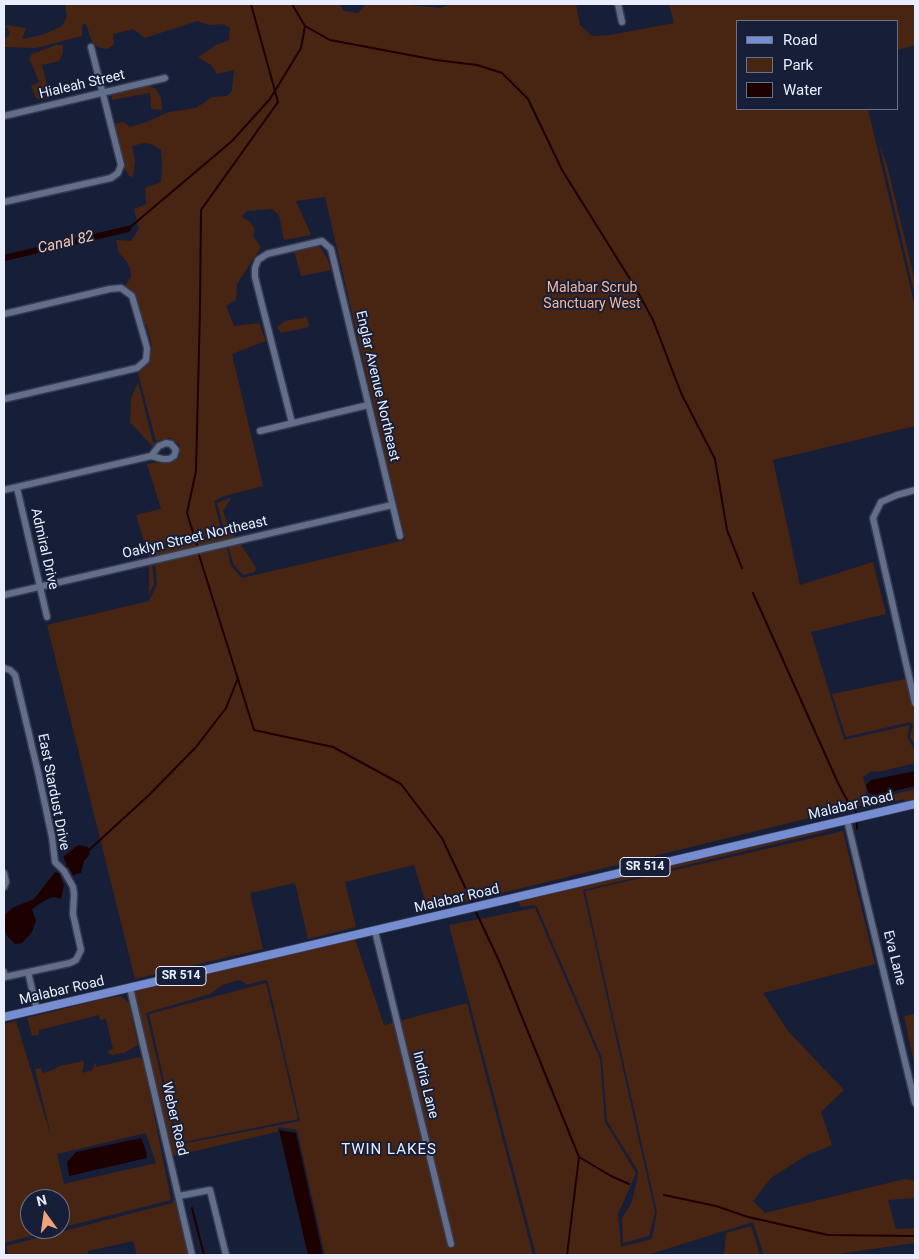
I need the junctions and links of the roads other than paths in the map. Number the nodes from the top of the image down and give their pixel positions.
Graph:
1 (618, 4) edge
2 (622, 22) dead end
3 (91, 48) dead end
4 (166, 78) dead end
5 (103, 93) junction
6 (4, 116) edge
7 (4, 202) edge
8 (4, 314) edge
9 (4, 399) edge
10 (368, 405) junction
11 (292, 423) junction
12 (260, 431) dead end
13 (150, 456) dead end
14 (16, 488) junction
15 (4, 490) edge
16 (915, 490) edge
17 (392, 505) junction
18 (400, 536) dead end
19 (40, 586) junction
20 (4, 595) edge
21 (47, 616) dead end
22 (4, 668) edge
23 (915, 703) edge
24 (915, 804) edge
25 (847, 820) junction
26 (4, 873) edge
27 (4, 887) edge
28 (375, 931) junction
29 (4, 972) edge
30 (28, 972) junction
31 (130, 988) junction
32 (37, 1010) junction
33 (4, 1017) edge
34 (915, 1103) edge
35 (179, 1196) junction
36 (451, 1244) dead end
37 (192, 1255) edge
38 (226, 1255) edge

1 - 2 street
3 - 5 street
4 - 5 street, Hialeah Street
5 - 6 street, Hialeah Street
5 - 7 street
8 - 9 street
10 - 11 street
10 - 11 street, Englar Avenue Northeast
10 - 17 street, Englar Avenue Northeast
11 - 12 street
13 - 14 street
14 - 15 street
14 - 19 street, Admiral Drive
16 - 23 street
17 - 18 street, Englar Avenue Northeast
17 - 19 street, Oaklyn Street Northeast
19 - 20 street, Oaklyn Street Northeast
19 - 21 street, Admiral Drive
22 - 30 street, East Stardust Drive
24 - 25 main road, Malabar Road / SR 514
25 - 28 main road, Malabar Road / SR 514
25 - 34 street, Eva Lane
26 - 27 street
28 - 31 main road, Malabar Road / SR 514
28 - 36 street, Indria Lane
29 - 30 street
30 - 32 street
31 - 32 main road, Malabar Road / SR 514
31 - 35 street, Weber Road
32 - 33 main road, Malabar Road / SR 514
35 - 37 street, Weber Road
35 - 38 street

